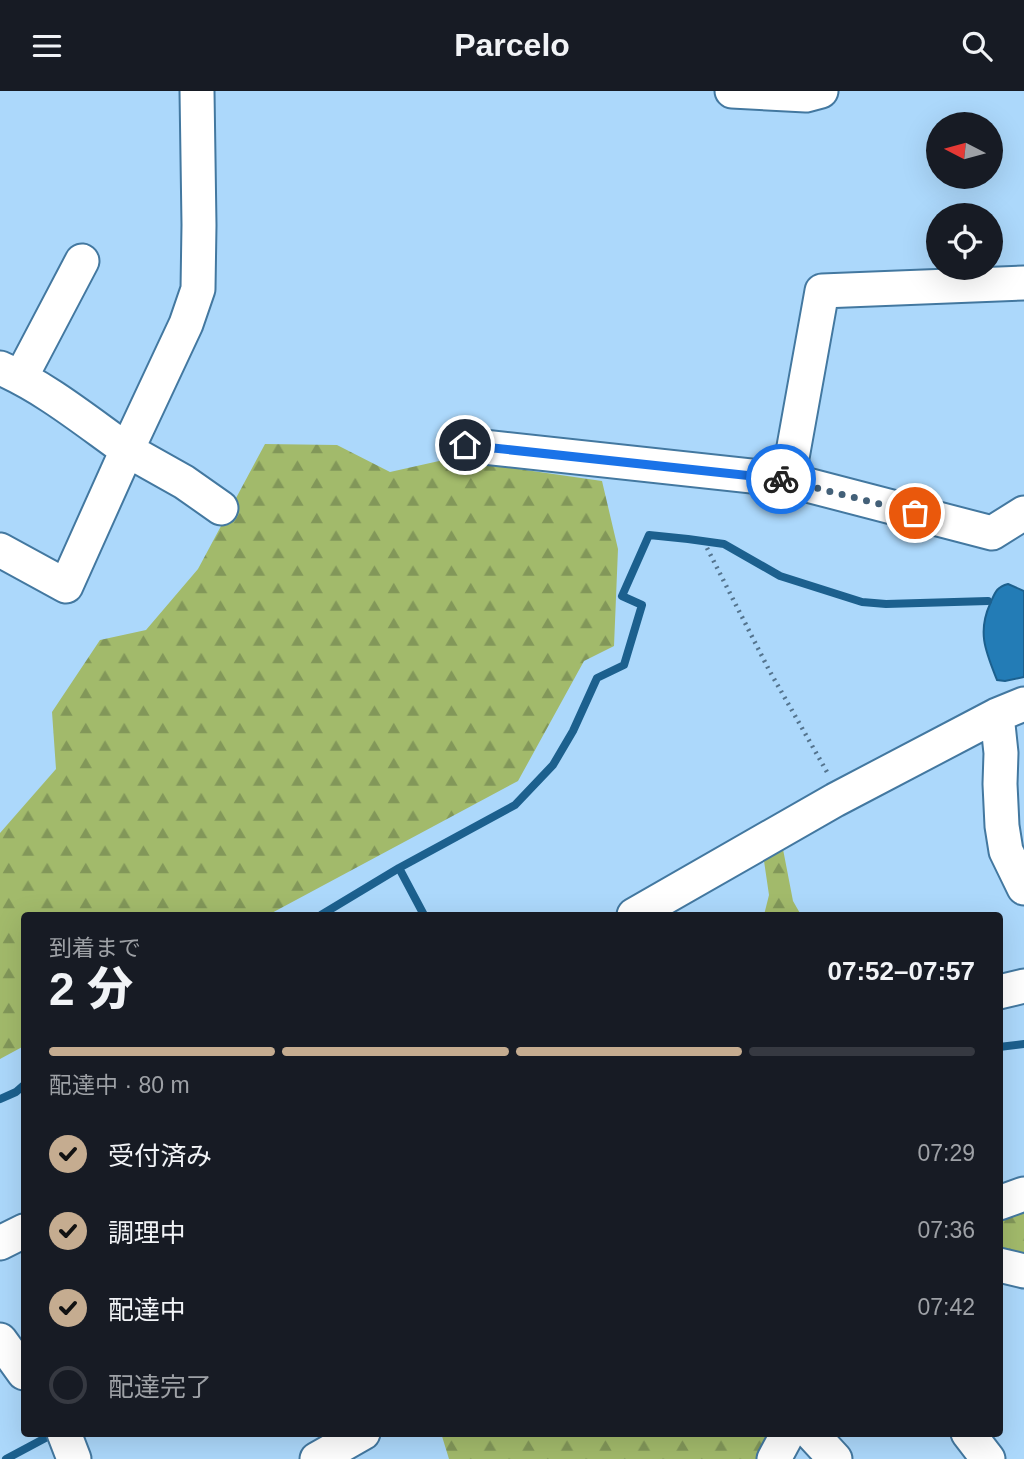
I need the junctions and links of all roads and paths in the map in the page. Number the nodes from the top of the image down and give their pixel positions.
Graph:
1 (197, 91) edge
2 (732, 91) edge
3 (821, 91) edge
4 (82, 261) dead end
5 (1024, 283) edge
6 (10, 373) edge
7 (465, 445) dead end
8 (127, 450) junction
9 (788, 480) junction
10 (221, 509) dead end
11 (1024, 513) edge
12 (707, 548) dead end
13 (0, 550) edge
14 (1010, 710) edge
15 (840, 797) junction
16 (1024, 888) edge
17 (646, 912) edge
18 (1024, 986) edge
19 (1003, 991) edge
20 (1024, 1194) edge
21 (1003, 1202) edge
22 (21, 1233) edge
23 (0, 1244) edge
24 (1003, 1266) edge
25 (1024, 1272) edge
26 (0, 1340) edge
27 (21, 1369) edge
28 (66, 1437) edge
29 (356, 1437) edge
30 (786, 1437) edge
31 (815, 1437) edge
32 (971, 1437) edge
33 (74, 1459) edge
34 (317, 1459) edge
35 (775, 1459) edge
36 (835, 1459) edge
37 (988, 1459) edge

1 - 8 street
2 - 3 street
4 - 6 street
5 - 9 street
6 - 8 street
7 - 9 street
8 - 10 street
8 - 13 street
9 - 11 street
12 - 15 path
14 - 15 street
14 - 16 street
15 - 17 street
18 - 19 street
20 - 21 street
22 - 23 street
24 - 25 street
26 - 27 street
28 - 33 street
29 - 34 street
30 - 35 street
31 - 36 street
32 - 37 street

